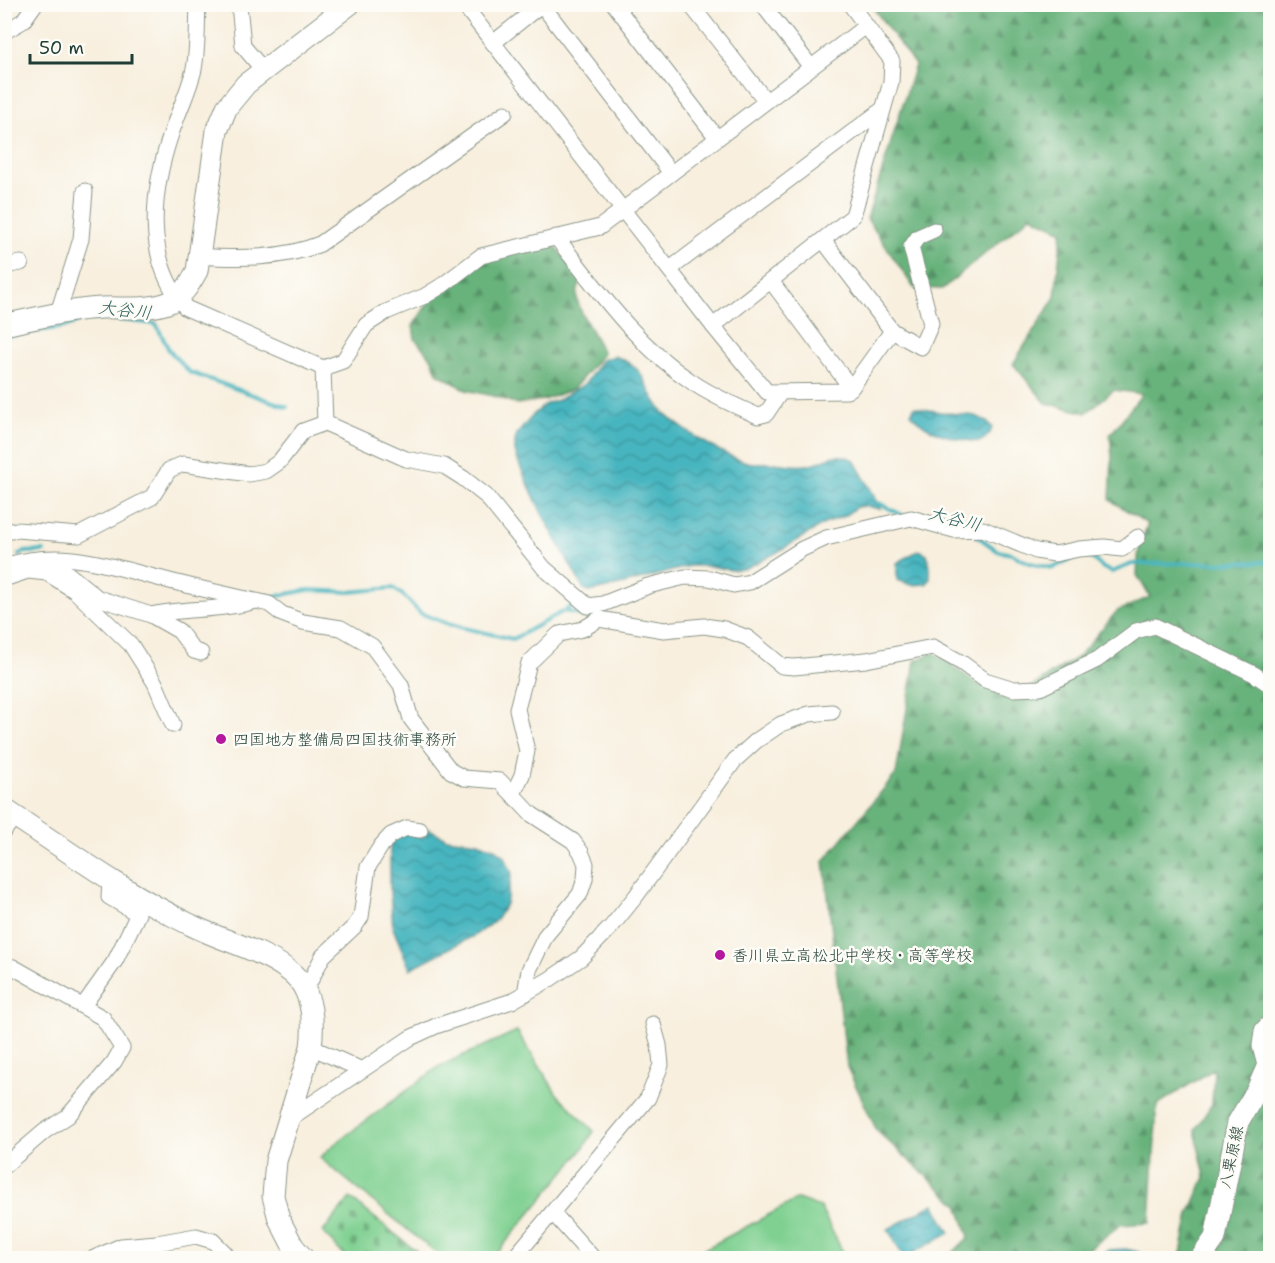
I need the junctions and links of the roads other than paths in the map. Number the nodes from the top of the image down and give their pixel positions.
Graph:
1 (35, 4) edge
2 (198, 4) edge
3 (239, 4) edge
4 (350, 4) edge
5 (464, 4) edge
6 (614, 4) edge
7 (690, 4) edge
8 (762, 4) edge
9 (850, 4) edge
10 (542, 5) edge
11 (524, 10) edge
12 (866, 26) junction
13 (4, 32) edge
14 (493, 43) junction
15 (811, 67) junction
16 (264, 71) junction
17 (765, 101) junction
18 (883, 109) junction
19 (505, 113) dead end
20 (717, 138) junction
21 (671, 173) junction
22 (85, 191) dead end
23 (623, 210) junction
24 (934, 230) dead end
25 (556, 237) junction
26 (824, 240) junction
27 (199, 256) junction
28 (21, 263) dead end
29 (4, 266) edge
30 (670, 269) junction
31 (771, 281) junction
32 (177, 298) junction
33 (58, 313) junction
34 (4, 325) edge
35 (713, 326) junction
36 (892, 331) junction
37 (323, 368) junction
38 (851, 388) junction
39 (780, 393) junction
40 (325, 423) junction
41 (4, 532) edge
42 (1138, 537) dead end
43 (38, 558) junction
44 (4, 566) edge
45 (4, 579) edge
46 (256, 601) junction
47 (588, 606) junction
48 (151, 615) junction
49 (599, 619) junction
50 (201, 653) dead end
51 (1270, 685) edge
52 (832, 712) dead end
53 (173, 725) dead end
54 (513, 794) junction
55 (12, 813) edge
56 (420, 830) dead end
57 (4, 836) edge
58 (110, 879) junction
59 (4, 975) edge
60 (305, 991) junction
61 (525, 994) junction
62 (83, 1006) junction
63 (653, 1024) dead end
64 (1270, 1026) edge
65 (311, 1047) junction
66 (362, 1070) junction
67 (289, 1119) junction
68 (4, 1166) edge
69 (553, 1213) junction
70 (94, 1258) edge
71 (227, 1258) edge
72 (303, 1258) edge
73 (514, 1258) edge
74 (593, 1258) edge
75 (1201, 1258) edge

1 - 13 street
2 - 32 street
3 - 16 street
4 - 16 street
5 - 14 street
6 - 20 street
7 - 17 street
8 - 15 street
9 - 12 street
10 - 11 street
10 - 21 street
11 - 14 street
12 - 15 street
12 - 18 street
14 - 23 street
15 - 17 street
16 - 27 street
17 - 20 street
18 - 26 street
18 - 30 street
19 - 27 street
20 - 21 street
21 - 23 street
22 - 33 street
23 - 25 street
23 - 30 street
24 - 36 street
25 - 37 street
25 - 39 street
26 - 31 street
26 - 36 street
27 - 32 street
28 - 29 street
30 - 35 street
31 - 35 street
31 - 38 street
32 - 33 street
32 - 37 street
33 - 34 street
35 - 39 street
36 - 38 street
37 - 40 street
38 - 39 street
40 - 41 street
40 - 47 street
42 - 47 street
43 - 44 street
43 - 46 street
43 - 48 street
45 - 53 street
46 - 48 street
46 - 54 street
47 - 49 street
48 - 50 street
49 - 51 street
49 - 54 street
52 - 61 street
54 - 61 street
55 - 57 lane
55 - 58 street
56 - 60 street
58 - 60 street
58 - 62 street
59 - 62 street
60 - 65 street
61 - 66 street
62 - 68 street
63 - 69 street
64 - 75 street, 八栗原線
65 - 66 street
65 - 67 street
66 - 67 street
67 - 72 street
69 - 73 street
69 - 74 street
70 - 71 street

